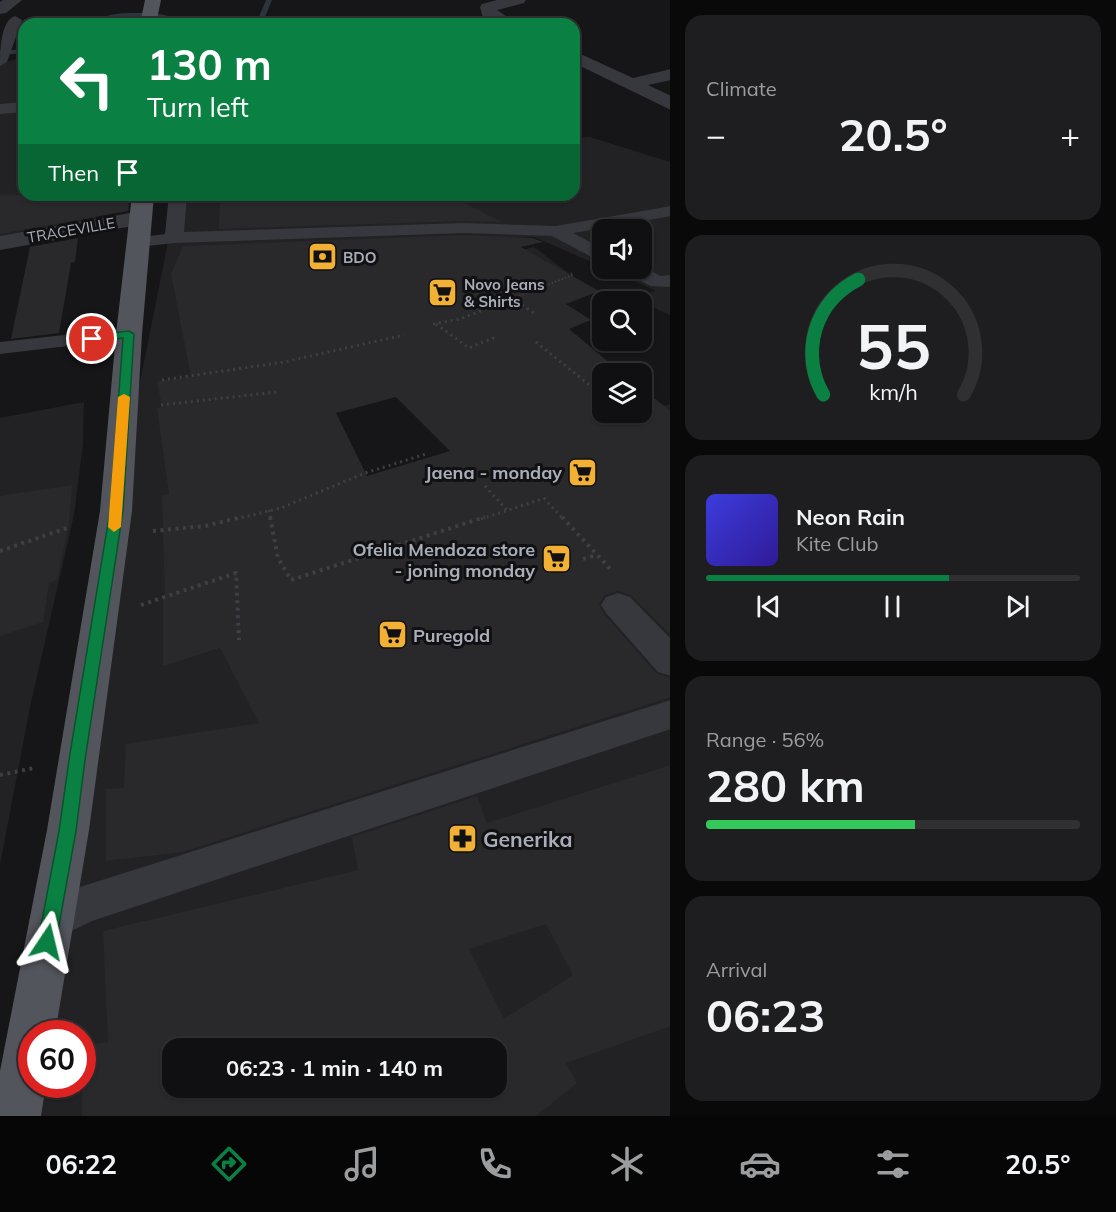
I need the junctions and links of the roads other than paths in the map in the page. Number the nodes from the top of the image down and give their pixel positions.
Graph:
1 (14, 0) edge
2 (518, 0) edge
3 (152, 2) edge
4 (0, 9) edge
5 (149, 18) edge
6 (497, 18) edge
7 (15, 20) dead end
8 (3, 56) edge
9 (580, 59) edge
10 (670, 74) edge
11 (632, 84) junction
12 (670, 104) edge
13 (18, 107) edge
14 (0, 109) edge
15 (177, 201) edge
16 (670, 212) edge
17 (141, 218) edge
18 (556, 231) junction
19 (174, 238) junction
20 (0, 243) edge
21 (592, 251) edge
22 (652, 279) edge
23 (670, 281) edge
24 (129, 334) junction
25 (0, 348) edge
26 (618, 605) road end
27 (670, 663) edge
28 (670, 714) edge
29 (51, 921) junction
30 (16, 1116) edge

1 - 4 street
2 - 6 street
3 - 5 main road
7 - 8 lane
9 - 11 street
10 - 11 street
11 - 12 street
13 - 14 lane
15 - 19 lane
16 - 18 lane
17 - 19 lane
17 - 20 street, TRACEVILLE
17 - 24 main road
18 - 19 lane
18 - 21 lane
22 - 23 lane
24 - 25 lane
24 - 29 main road
26 - 27 street
28 - 29 street
29 - 30 main road

